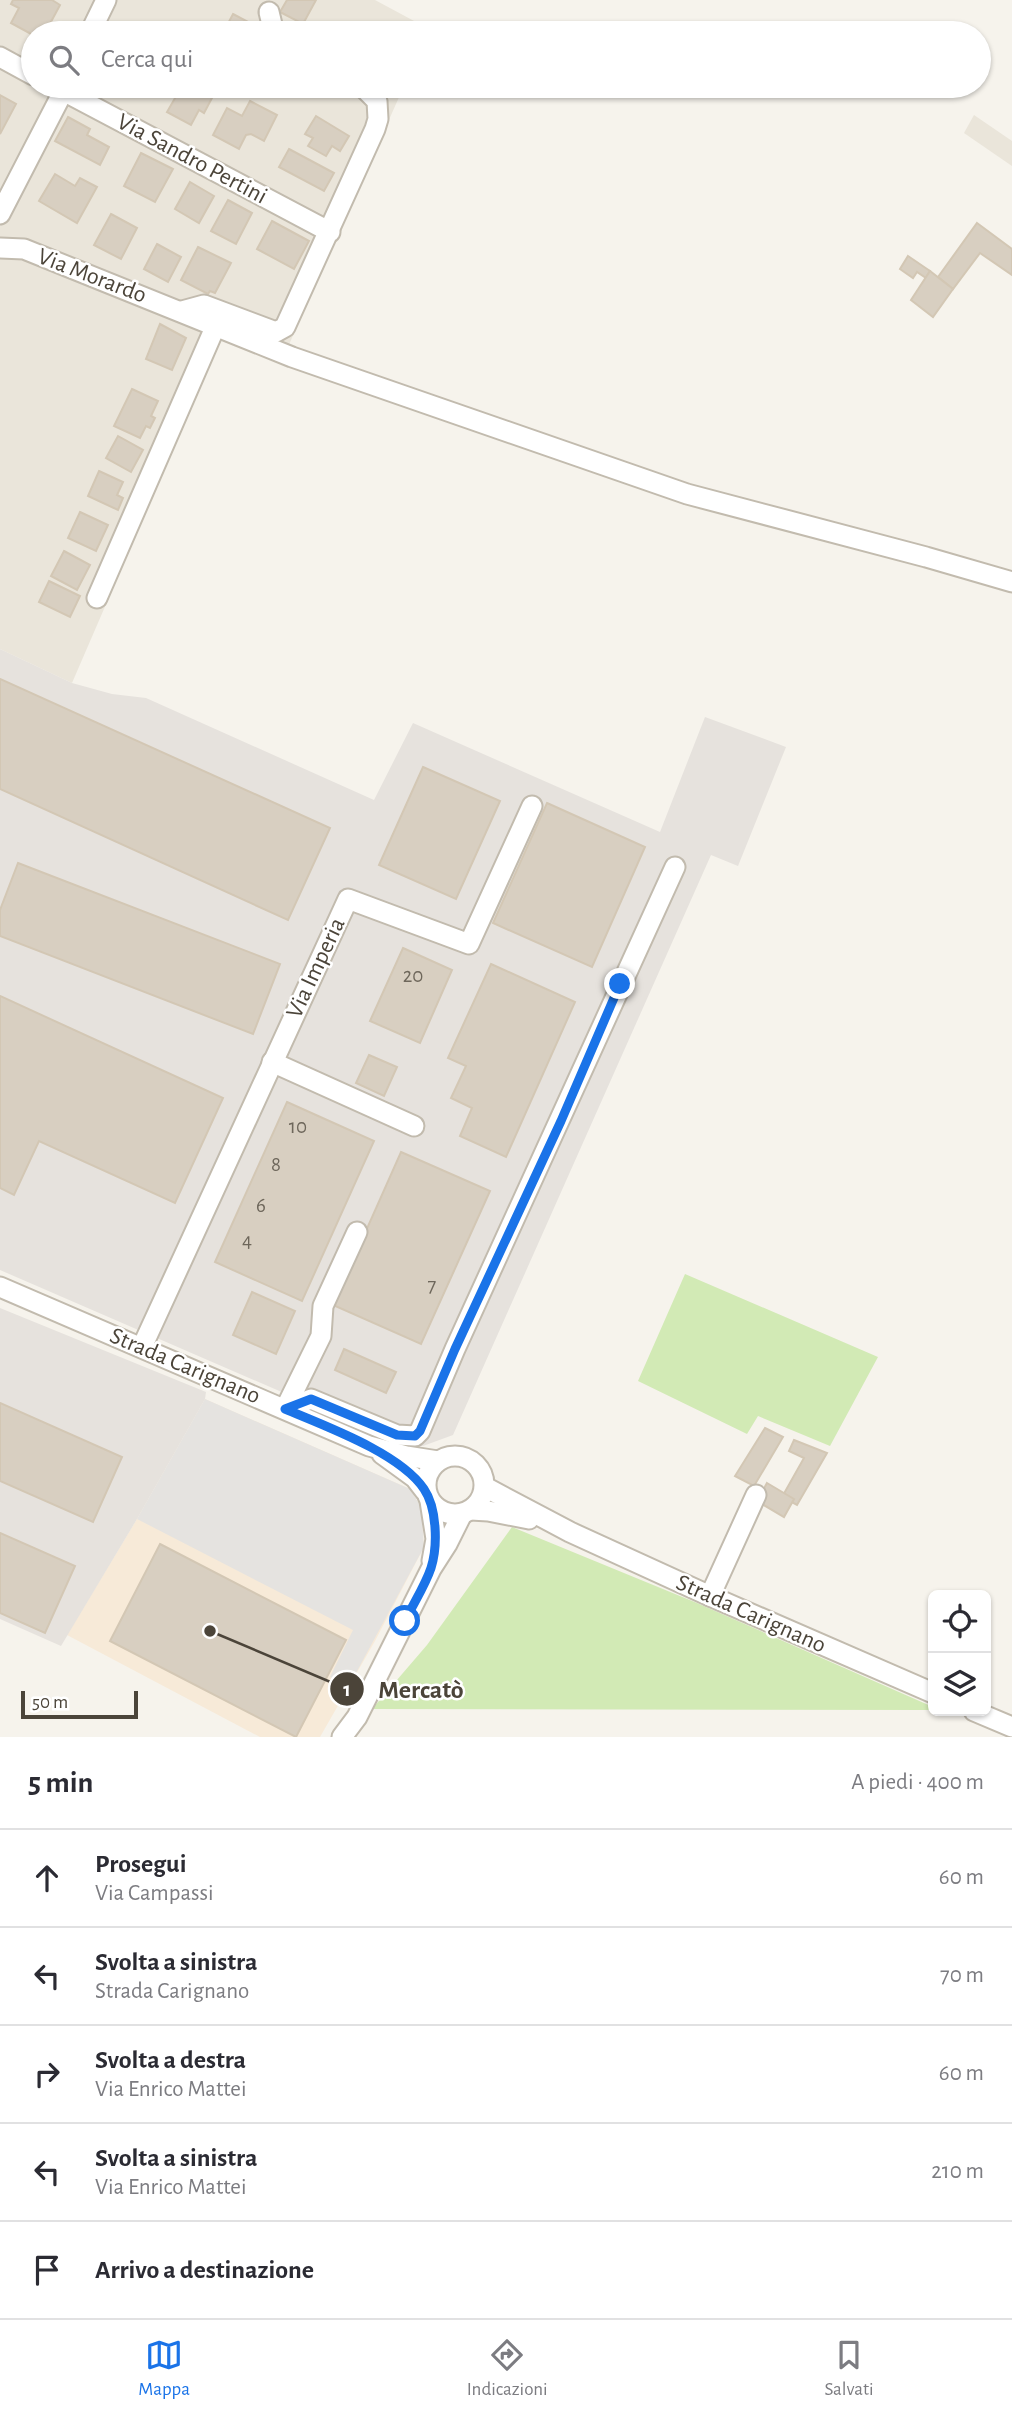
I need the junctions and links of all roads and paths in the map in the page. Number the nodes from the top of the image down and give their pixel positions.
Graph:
1 (106, 0) edge
2 (269, 12) dead end
3 (96, 21) edge
4 (271, 21) edge
5 (0, 57) edge
6 (21, 68) edge
7 (56, 98) edge
8 (81, 98) edge
9 (374, 98) edge
10 (0, 214) edge
11 (330, 232) junction
12 (0, 248) edge
13 (182, 311) junction
14 (216, 325) junction
15 (1012, 582) edge
16 (97, 598) dead end
17 (532, 806) dead end
18 (675, 867) dead end
19 (272, 1062) junction
20 (414, 1126) dead end
21 (357, 1232) dead end
22 (0, 1287) edge
23 (142, 1348) junction
24 (285, 1409) junction
25 (369, 1446) junction
26 (438, 1461) junction
27 (485, 1487) junction
28 (756, 1495) dead end
29 (428, 1496) junction
30 (466, 1512) junction
31 (570, 1532) junction
32 (431, 1569) junction
33 (710, 1596) junction
34 (928, 1691) edge
35 (986, 1716) edge
36 (1012, 1727) edge
37 (342, 1737) edge

1 - 3 street
2 - 4 street
5 - 6 street
7 - 10 street
8 - 11 street, Via Sandro Pertini
9 - 11 street, Via Morardo
11 - 13 street, Via Morardo
12 - 13 street, Via Morardo
13 - 14 street, Via Morardo
14 - 15 street, Via Morardo
14 - 16 street
17 - 19 street, Via Imperia
18 - 24 street
19 - 20 street
19 - 23 street, Via Imperia
21 - 24 street
22 - 23 street, Strada Carignano
23 - 24 street, Strada Carignano
24 - 25 street, Strada Carignano
25 - 26 street, Strada Carignano
25 - 29 street, Strada Carignano
26 - 27 street
26 - 29 street
27 - 30 street
27 - 31 street, Strada Carignano
28 - 33 street
29 - 30 street
29 - 32 street
30 - 31 street, Strada Carignano
30 - 32 street
31 - 33 street, Strada Carignano
32 - 37 street
33 - 34 street, Strada Carignano
35 - 36 street

